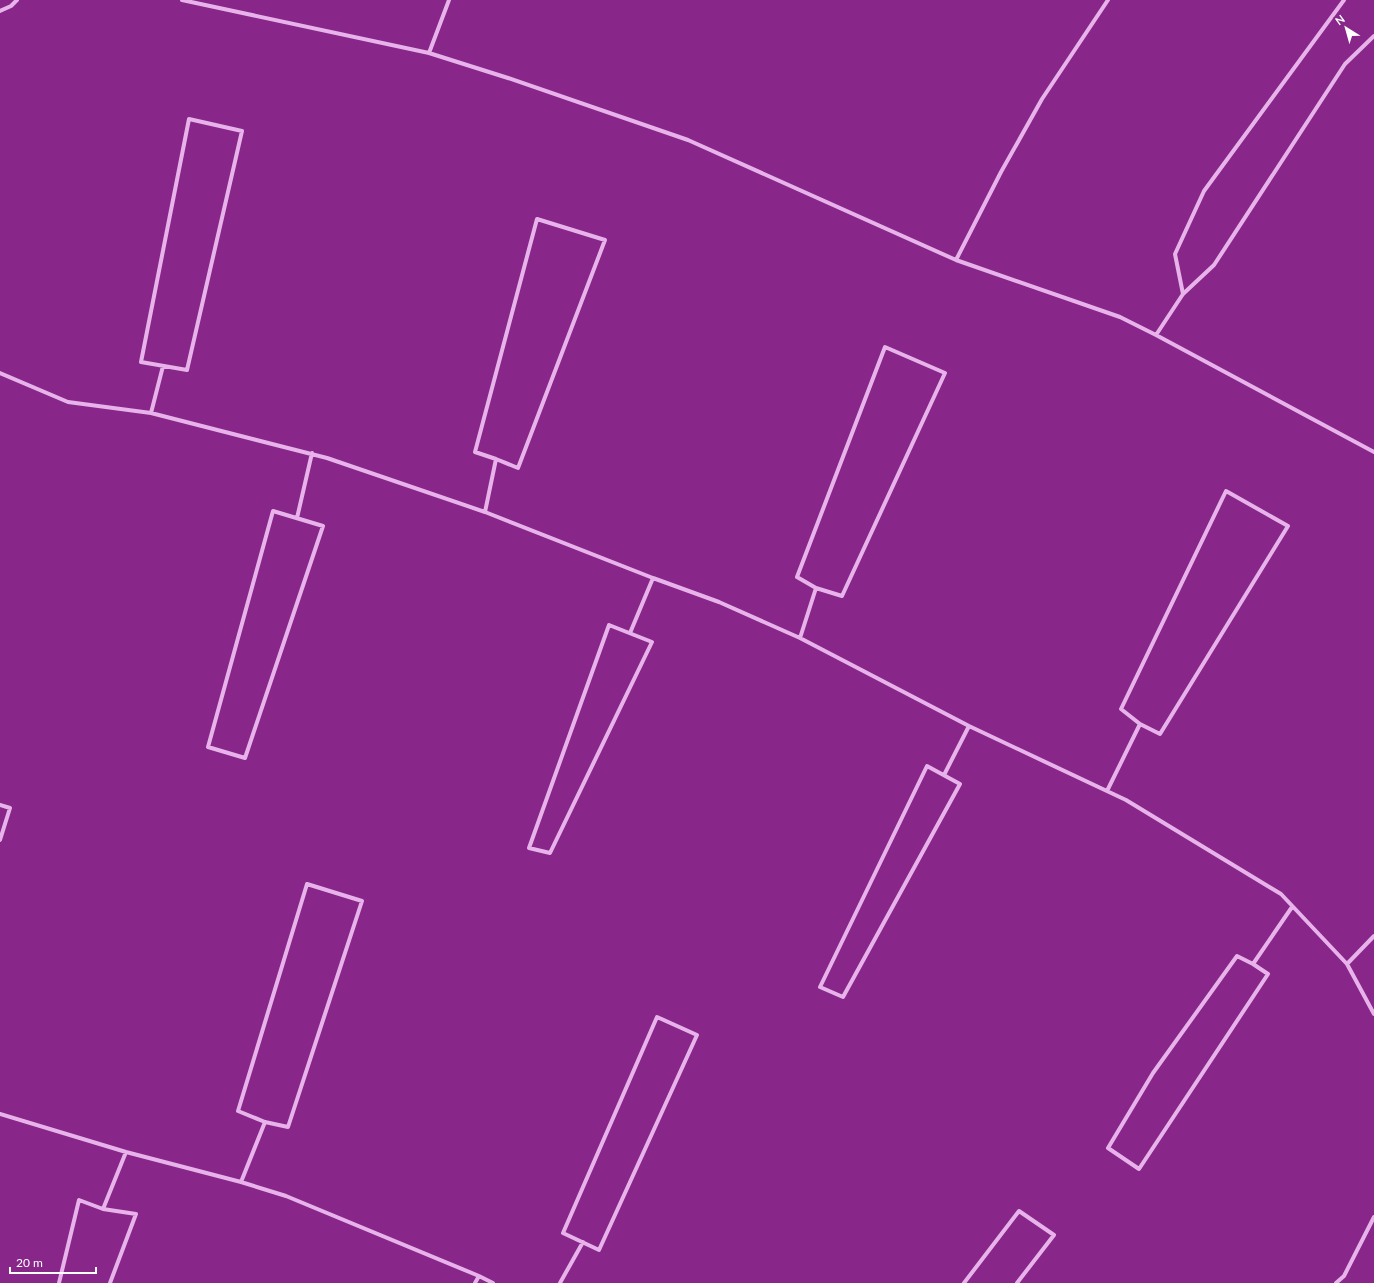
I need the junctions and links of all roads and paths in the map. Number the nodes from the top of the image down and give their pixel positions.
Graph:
1 (17, 0) edge
2 (182, 0) edge
3 (449, 0) edge
4 (1108, 0) edge
5 (1344, 0) edge
6 (0, 11) edge
7 (1374, 36) edge
8 (429, 53) junction
9 (956, 260) junction
10 (1183, 294) junction
11 (1156, 335) junction
12 (163, 366) junction
13 (0, 374) edge
14 (151, 413) junction
15 (1374, 452) edge
16 (312, 453) junction
17 (496, 459) junction
18 (485, 512) junction
19 (297, 518) junction
20 (653, 578) junction
21 (816, 588) junction
22 (630, 633) junction
23 (800, 638) junction
24 (1140, 724) junction
25 (969, 726) junction
26 (944, 775) junction
27 (1107, 791) junction
28 (0, 805) edge
29 (0, 840) edge
30 (1292, 907) junction
31 (1374, 936) edge
32 (1253, 964) junction
33 (1347, 964) junction
34 (1374, 1014) edge
35 (0, 1114) edge
36 (265, 1122) junction
37 (126, 1152) junction
38 (240, 1182) junction
39 (103, 1209) junction
40 (1374, 1217) edge
41 (583, 1242) junction
42 (479, 1276) junction
43 (59, 1283) edge
44 (110, 1283) edge
45 (475, 1283) edge
46 (493, 1283) edge
47 (560, 1283) edge
48 (964, 1283) edge
49 (1017, 1283) edge
50 (1336, 1283) edge

1 - 6 street
2 - 8 street
3 - 8 street
4 - 9 street
5 - 10 street
7 - 10 street
8 - 9 street
9 - 11 street
10 - 11 street
11 - 15 street
12 - 12 street
12 - 14 street
13 - 14 street
14 - 16 street
16 - 18 street
16 - 19 street
17 - 17 street
17 - 18 street
18 - 20 street
19 - 19 street
20 - 22 street
20 - 23 street
21 - 21 street
21 - 23 street
22 - 22 street
23 - 25 street
24 - 24 street
24 - 27 street
25 - 26 street
25 - 27 street
26 - 26 street
27 - 30 street
28 - 29 street
30 - 32 street
30 - 33 street
31 - 33 street
32 - 32 street
33 - 34 street
35 - 37 street
36 - 36 street
36 - 38 street
37 - 38 street
37 - 39 street
38 - 42 street
39 - 43 street
39 - 44 street
40 - 50 street
41 - 41 street
41 - 47 street
42 - 45 street
42 - 46 street
48 - 49 street

